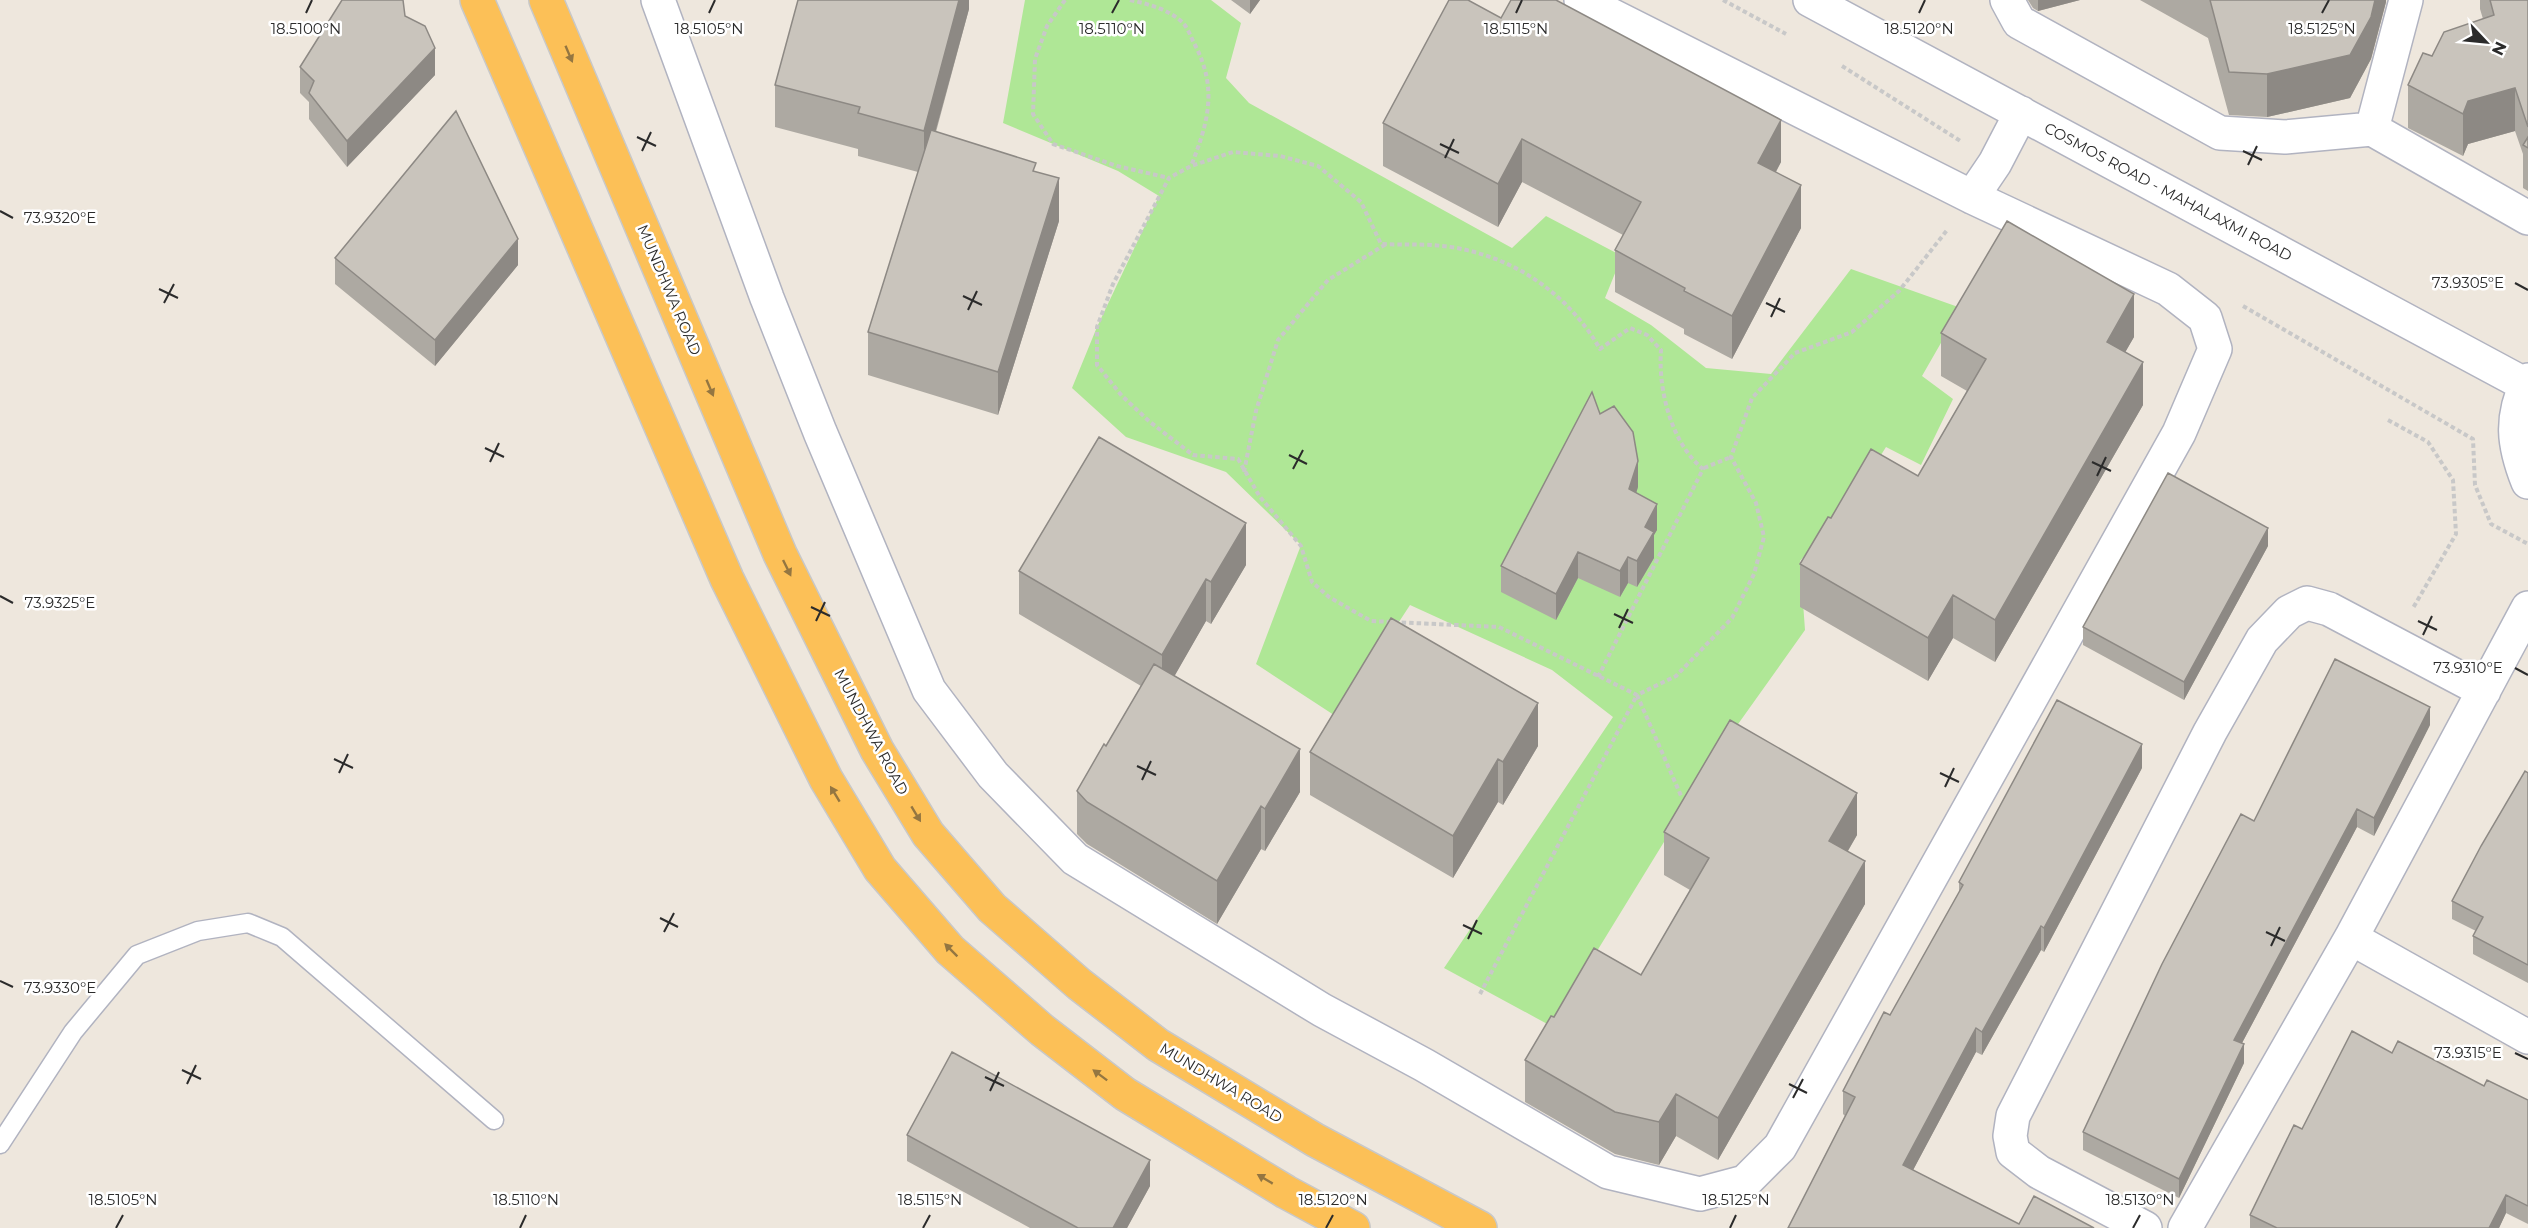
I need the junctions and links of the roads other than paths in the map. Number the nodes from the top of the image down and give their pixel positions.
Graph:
1 (477, 0) edge
2 (546, 0) edge
3 (658, 0) edge
4 (1581, 0) edge
5 (1810, 0) edge
6 (2007, 0) edge
7 (2406, 0) edge
8 (2021, 113) junction
9 (2372, 129) junction
10 (1972, 197) junction
11 (2528, 218) edge
12 (2527, 383) edge
13 (2528, 482) edge
14 (2528, 608) edge
15 (2484, 691) junction
16 (2351, 938) junction
17 (2528, 1037) edge
18 (495, 1120) dead end
19 (0, 1144) edge
20 (1353, 1228) edge
21 (1480, 1228) edge
22 (2145, 1228) edge
23 (2185, 1228) edge

20 -> 1 highway
2 -> 21 highway, MUNDHWA ROAD
3 - 10 street
4 - 10 street
5 - 8 street, COSMOS ROAD - MAHALAXMI ROAD
6 - 9 street
7 - 9 street
8 - 10 street
8 - 12 street, COSMOS ROAD - MAHALAXMI ROAD
9 - 11 street
12 - 13 street
14 - 15 street
15 - 16 street
15 - 22 street
16 - 17 street
16 - 23 street
18 - 19 lane

